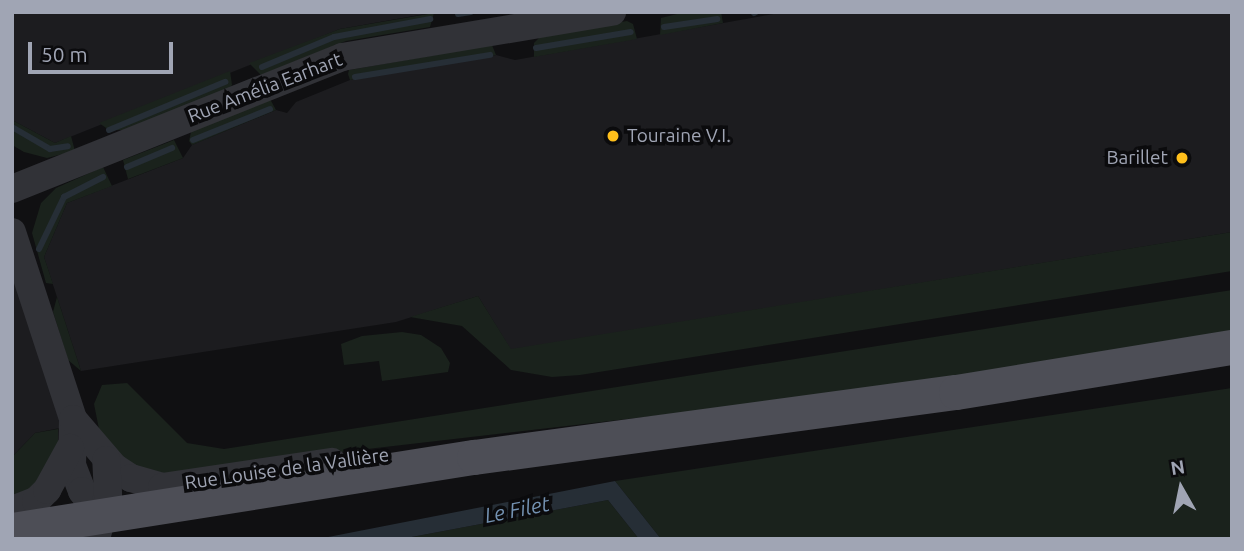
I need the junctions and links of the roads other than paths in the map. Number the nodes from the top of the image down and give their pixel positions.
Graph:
1 (612, 12) edge
2 (12, 189) edge
3 (12, 232) edge
4 (1232, 346) edge
5 (73, 419) junction
6 (70, 447) junction
7 (474, 457) junction
8 (106, 460) junction
9 (12, 510) edge
10 (98, 527) edge
11 (12, 530) edge

1 - 2 street, Rue Amélia Earhart
3 - 5 street, Rue Louise de la Vallière
4 - 7 main road
5 - 6 street, Rue Louise de la Vallière
5 - 8 street, Rue Louise de la Vallière
6 - 9 street, Rue Louise de la Vallière
6 - 10 street, Rue Louise de la Vallière
7 - 8 street, Rue Louise de la Vallière
7 - 10 main road
8 - 10 street
10 - 11 main road

